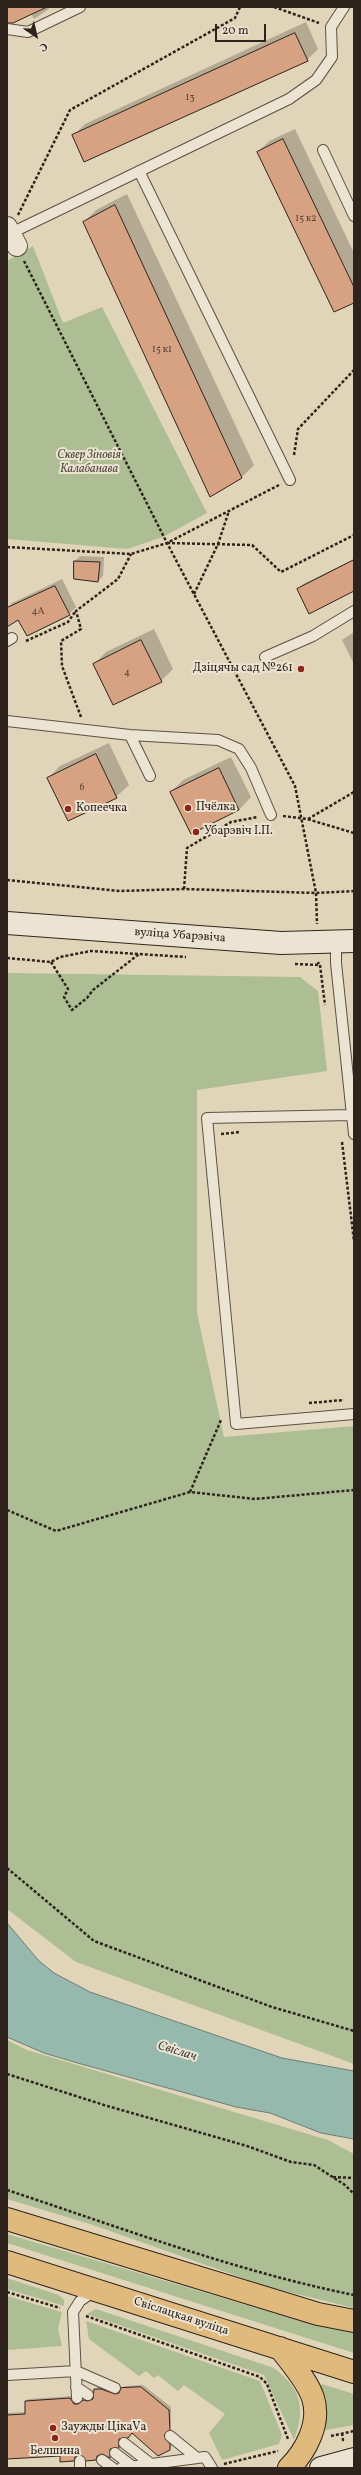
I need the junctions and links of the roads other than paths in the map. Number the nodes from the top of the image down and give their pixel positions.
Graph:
1 (80, 7) edge
2 (344, 7) edge
3 (7, 29) edge
4 (323, 150) dead end
5 (139, 171) junction
6 (354, 216) edge
7 (10, 235) edge
8 (290, 480) road end
9 (354, 611) edge
10 (265, 657) dead end
11 (7, 721) edge
12 (130, 734) junction
13 (150, 776) dead end
14 (271, 815) road end
15 (7, 923) edge
16 (345, 942) edge
17 (352, 1102) edge
18 (351, 1115) junction
19 (354, 1134) edge
20 (354, 1414) edge
21 (7, 2219) edge
22 (7, 2262) edge
23 (96, 2290) junction
24 (354, 2321) edge
25 (280, 2348) junction
26 (76, 2371) junction
27 (354, 2372) edge
28 (7, 2375) edge
29 (76, 2387) junction
30 (115, 2388) dead end
31 (88, 2395) dead end
32 (77, 2398) dead end
33 (170, 2436) dead end
34 (124, 2443) dead end
35 (351, 2449) edge
36 (115, 2453) dead end
37 (162, 2455) dead end
38 (196, 2458) junction
39 (286, 2459) edge
40 (102, 2460) dead end
41 (171, 2462) junction
42 (151, 2464) junction
43 (132, 2466) junction
44 (212, 2467) edge
45 (113, 2468) edge
46 (121, 2468) edge
47 (321, 2468) edge

1 - 3 lane
2 - 5 lane
4 - 6 lane
5 - 7 lane
5 - 8 lane
9 - 10 lane
11 - 12 lane
12 - 13 lane
12 - 14 lane
15 - 16 main road, вуліца Убарэвіча
16 - 17 lane
17 - 18 lane
18 - 19 lane
18 - 20 lane
21 - 24 main road
22 - 23 main road, Свіслацкая вуліца
23 - 25 main road, Свіслацкая вуліца
23 - 26 lane
25 - 27 main road, Свіслацкая вуліца
25 - 39 main road
26 - 28 lane
26 - 29 lane
26 - 30 lane
29 - 31 lane
29 - 32 lane
33 - 38 lane
34 - 42 lane
35 - 47 main road
36 - 43 lane
37 - 41 lane
38 - 41 lane
38 - 44 lane
40 - 45 lane
41 - 42 lane
42 - 43 lane
43 - 46 lane

